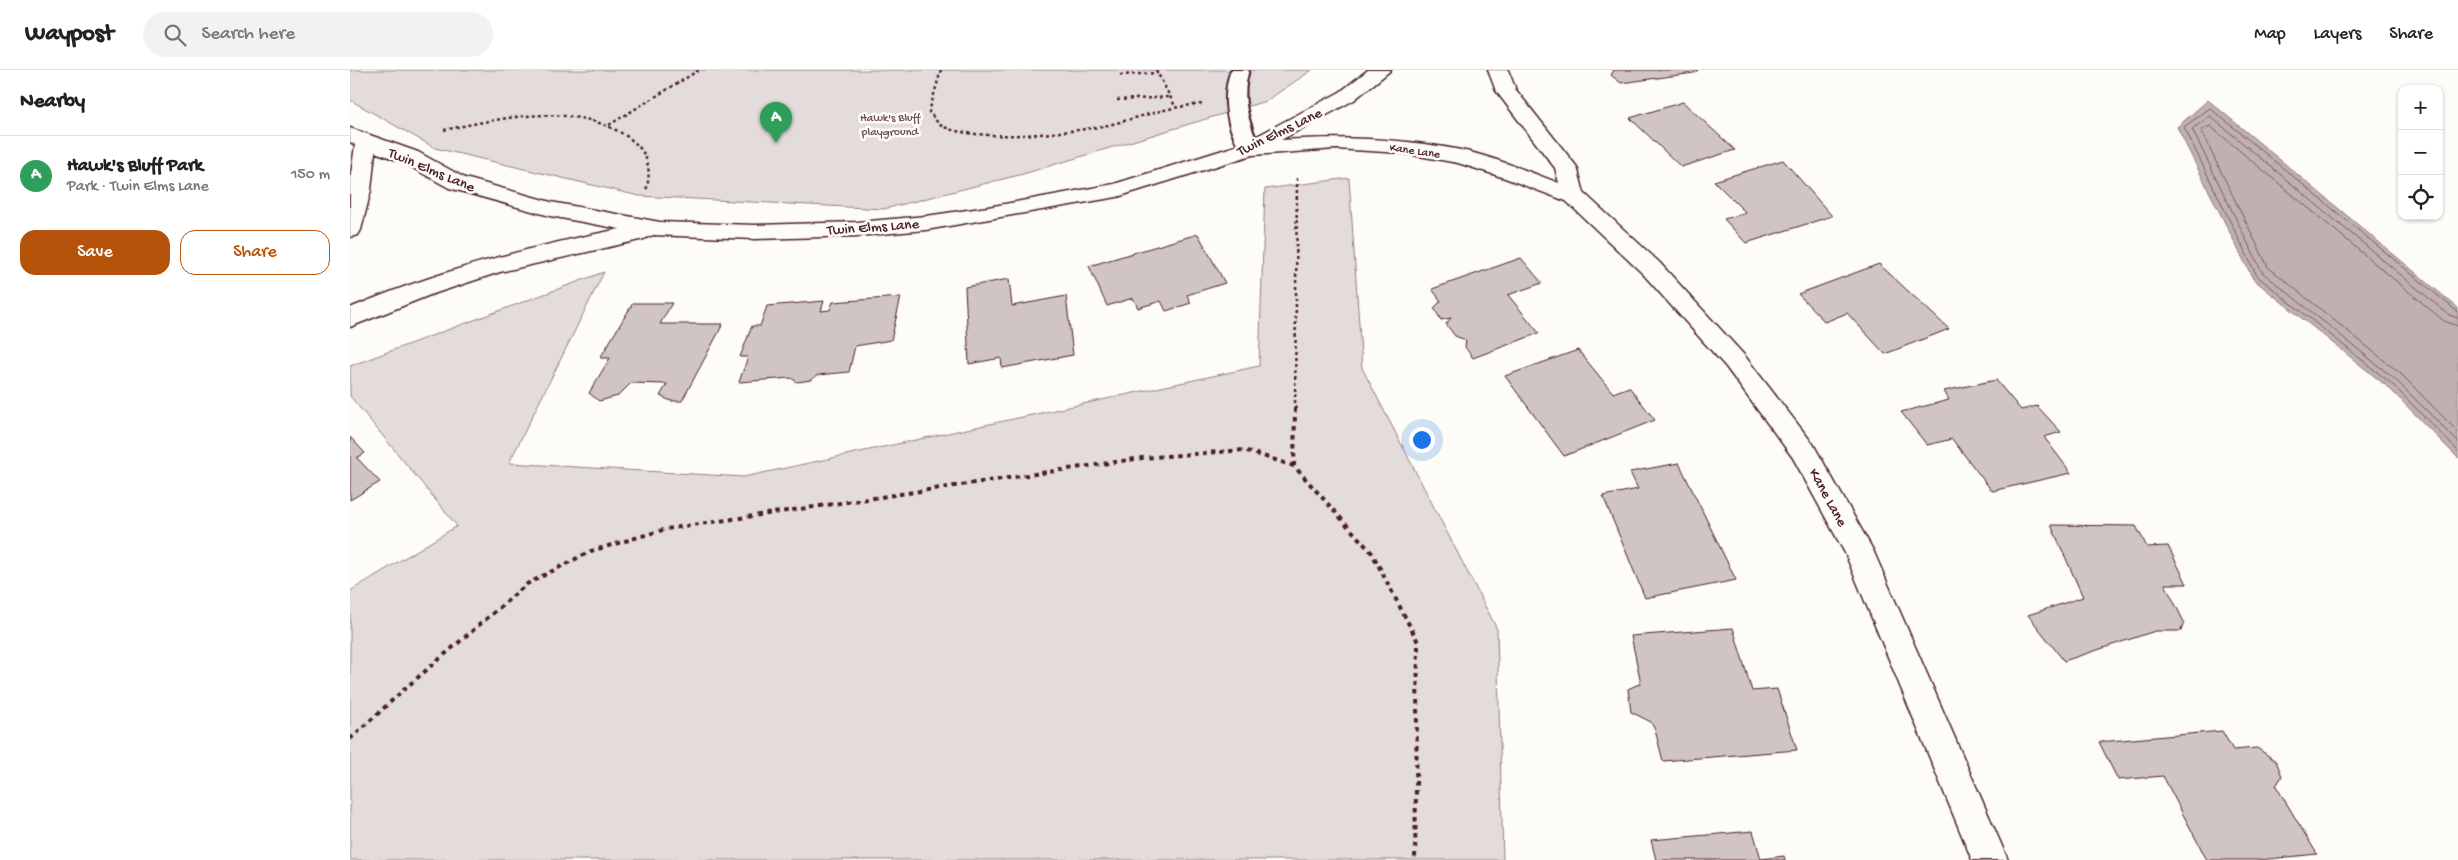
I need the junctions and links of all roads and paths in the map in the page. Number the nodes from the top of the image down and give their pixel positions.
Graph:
1 (698, 70) edge
2 (941, 70) edge
3 (1240, 70) edge
4 (1381, 70) edge
5 (1498, 70) edge
6 (1157, 72) edge
7 (1120, 76) dead end
8 (1170, 97) junction
9 (1117, 100) dead end
10 (1234, 103) junction
11 (1175, 106) junction
12 (608, 126) junction
13 (444, 130) dead end
14 (358, 138) edge
15 (1250, 149) junction
16 (1297, 178) dead end
17 (646, 191) dead end
18 (1574, 196) junction
19 (660, 228) junction
20 (350, 230) edge
21 (350, 318) edge
22 (1294, 466) junction
23 (350, 739) edge
24 (1415, 860) edge
25 (1990, 860) edge

1 - 12 path
2 - 11 path
3 - 10 lane
4 - 15 street, Twin Elms Lane
5 - 18 street
6 - 7 path
6 - 8 path
8 - 9 path
8 - 11 path
10 - 11 path
10 - 15 lane
12 - 13 path
12 - 17 path
14 - 19 street, Twin Elms Lane
14 - 20 street
15 - 18 street, Kane Lane
15 - 19 street, Twin Elms Lane
16 - 22 path
18 - 25 street, Kane Lane
19 - 21 street
22 - 23 path
22 - 24 path

